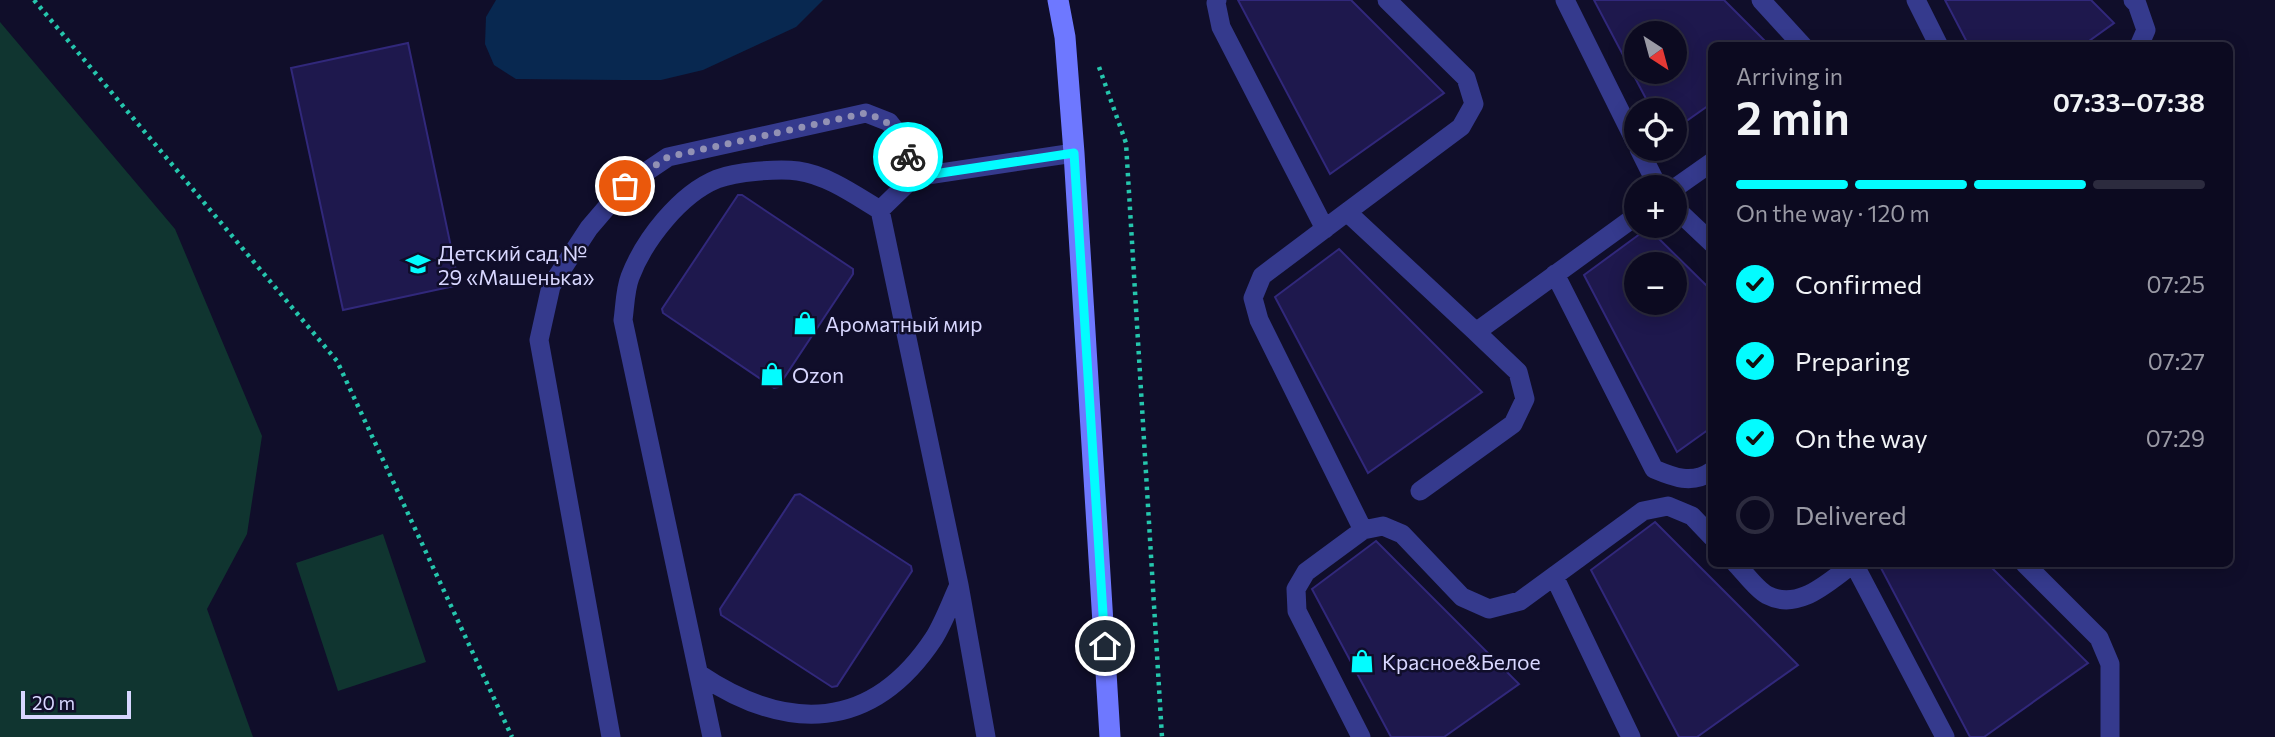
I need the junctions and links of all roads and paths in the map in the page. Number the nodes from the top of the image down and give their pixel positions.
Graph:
1 (34, 0) edge
2 (1058, 0) edge
3 (1217, 0) edge
4 (1387, 0) edge
5 (1565, 0) edge
6 (1761, 0) edge
7 (1916, 0) edge
8 (2133, 0) edge
9 (1799, 42) edge
10 (1937, 42) edge
11 (2141, 42) edge
12 (1098, 65) dead end
13 (1624, 119) edge
14 (1074, 153) junction
15 (1708, 165) edge
16 (914, 177) junction
17 (1687, 180) edge
18 (880, 210) junction
19 (1347, 212) junction
20 (1687, 219) edge
21 (1624, 225) edge
22 (1325, 229) junction
23 (1708, 239) edge
24 (1555, 274) junction
25 (1476, 332) junction
26 (1708, 474) edge
27 (1420, 491) dead end
28 (1363, 530) junction
29 (1708, 533) edge
30 (1740, 567) edge
31 (1849, 567) edge
32 (1855, 567) edge
33 (2028, 567) edge
34 (1554, 576) junction
35 (959, 584) junction
36 (699, 674) junction
37 (512, 737) edge
38 (611, 737) edge
39 (712, 737) edge
40 (986, 737) edge
41 (1110, 737) edge
42 (1162, 737) edge
43 (1361, 737) edge
44 (1632, 737) edge
45 (1945, 737) edge
46 (2110, 737) edge

1 - 37 path
2 - 14 main road
3 - 22 lane
4 - 19 lane
5 - 13 lane
6 - 9 lane
7 - 10 lane
8 - 11 lane
12 - 42 path
14 - 16 lane
14 - 41 main road
15 - 17 lane
16 - 18 lane
16 - 38 lane
18 - 35 lane
18 - 36 lane
19 - 22 lane
19 - 25 lane
20 - 23 lane
21 - 24 lane
22 - 28 lane
24 - 25 lane
24 - 26 lane
25 - 27 lane
28 - 34 lane
28 - 43 lane
29 - 34 lane
30 - 31 lane
32 - 45 lane
33 - 46 lane
34 - 44 lane
35 - 36 lane
35 - 40 lane
36 - 39 lane

